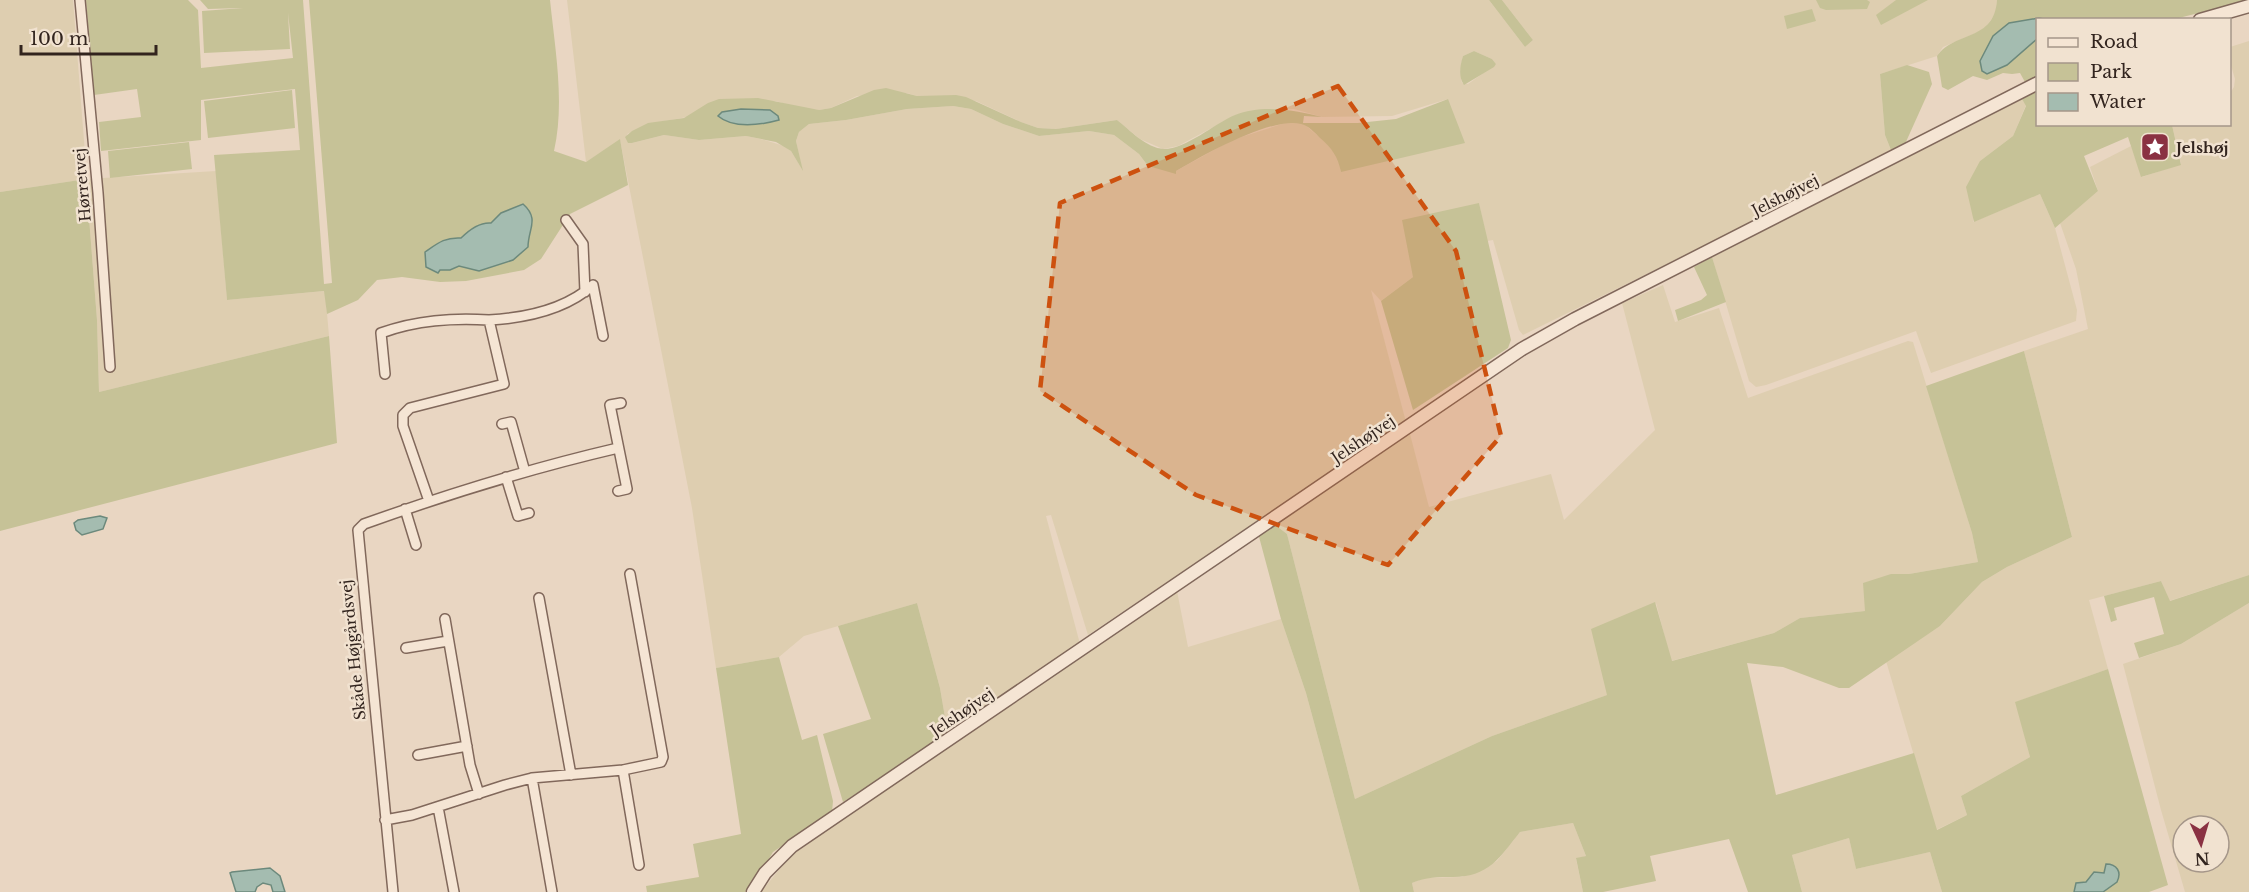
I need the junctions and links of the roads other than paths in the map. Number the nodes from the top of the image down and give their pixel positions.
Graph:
1 (80, 0) edge
2 (2249, 6) edge
3 (2207, 18) edge
4 (2036, 83) edge
5 (566, 220) dead end
6 (585, 292) junction
7 (489, 320) junction
8 (603, 336) dead end
9 (110, 367) dead end
10 (385, 374) dead end
11 (621, 403) dead end
12 (502, 424) dead end
13 (618, 448) junction
14 (525, 472) junction
15 (506, 477) junction
16 (618, 490) dead end
17 (429, 501) junction
18 (405, 510) junction
19 (529, 513) dead end
20 (416, 545) dead end
21 (630, 574) dead end
22 (539, 598) dead end
23 (445, 619) dead end
24 (448, 640) junction
25 (406, 648) dead end
26 (467, 746) junction
27 (418, 755) dead end
28 (623, 770) junction
29 (571, 775) junction
30 (532, 778) junction
31 (479, 794) junction
32 (438, 807) junction
33 (385, 820) junction
34 (639, 865) dead end
35 (393, 892) edge
36 (454, 892) edge
37 (552, 892) edge
38 (753, 892) edge

1 - 9 street, Hørretvej
2 - 3 street
4 - 38 street, Jelshøjvej
5 - 6 street
6 - 7 street
6 - 8 street
7 - 10 street
7 - 17 street
11 - 13 street
12 - 14 street
13 - 14 street, Skåde Højgårdsvej
13 - 16 street
14 - 15 street, Skåde Højgårdsvej
15 - 17 street, Skåde Højgårdsvej
15 - 19 street
17 - 18 street, Skåde Højgårdsvej
18 - 20 street
18 - 33 street, Skåde Højgårdsvej
21 - 28 street
22 - 29 street
23 - 24 street
24 - 25 street
24 - 26 street
26 - 27 street
26 - 31 street
28 - 29 street
28 - 34 street
29 - 30 street
30 - 31 street
30 - 37 street
31 - 32 street
32 - 33 street
32 - 36 street
33 - 35 street, Skåde Højgårdsvej

